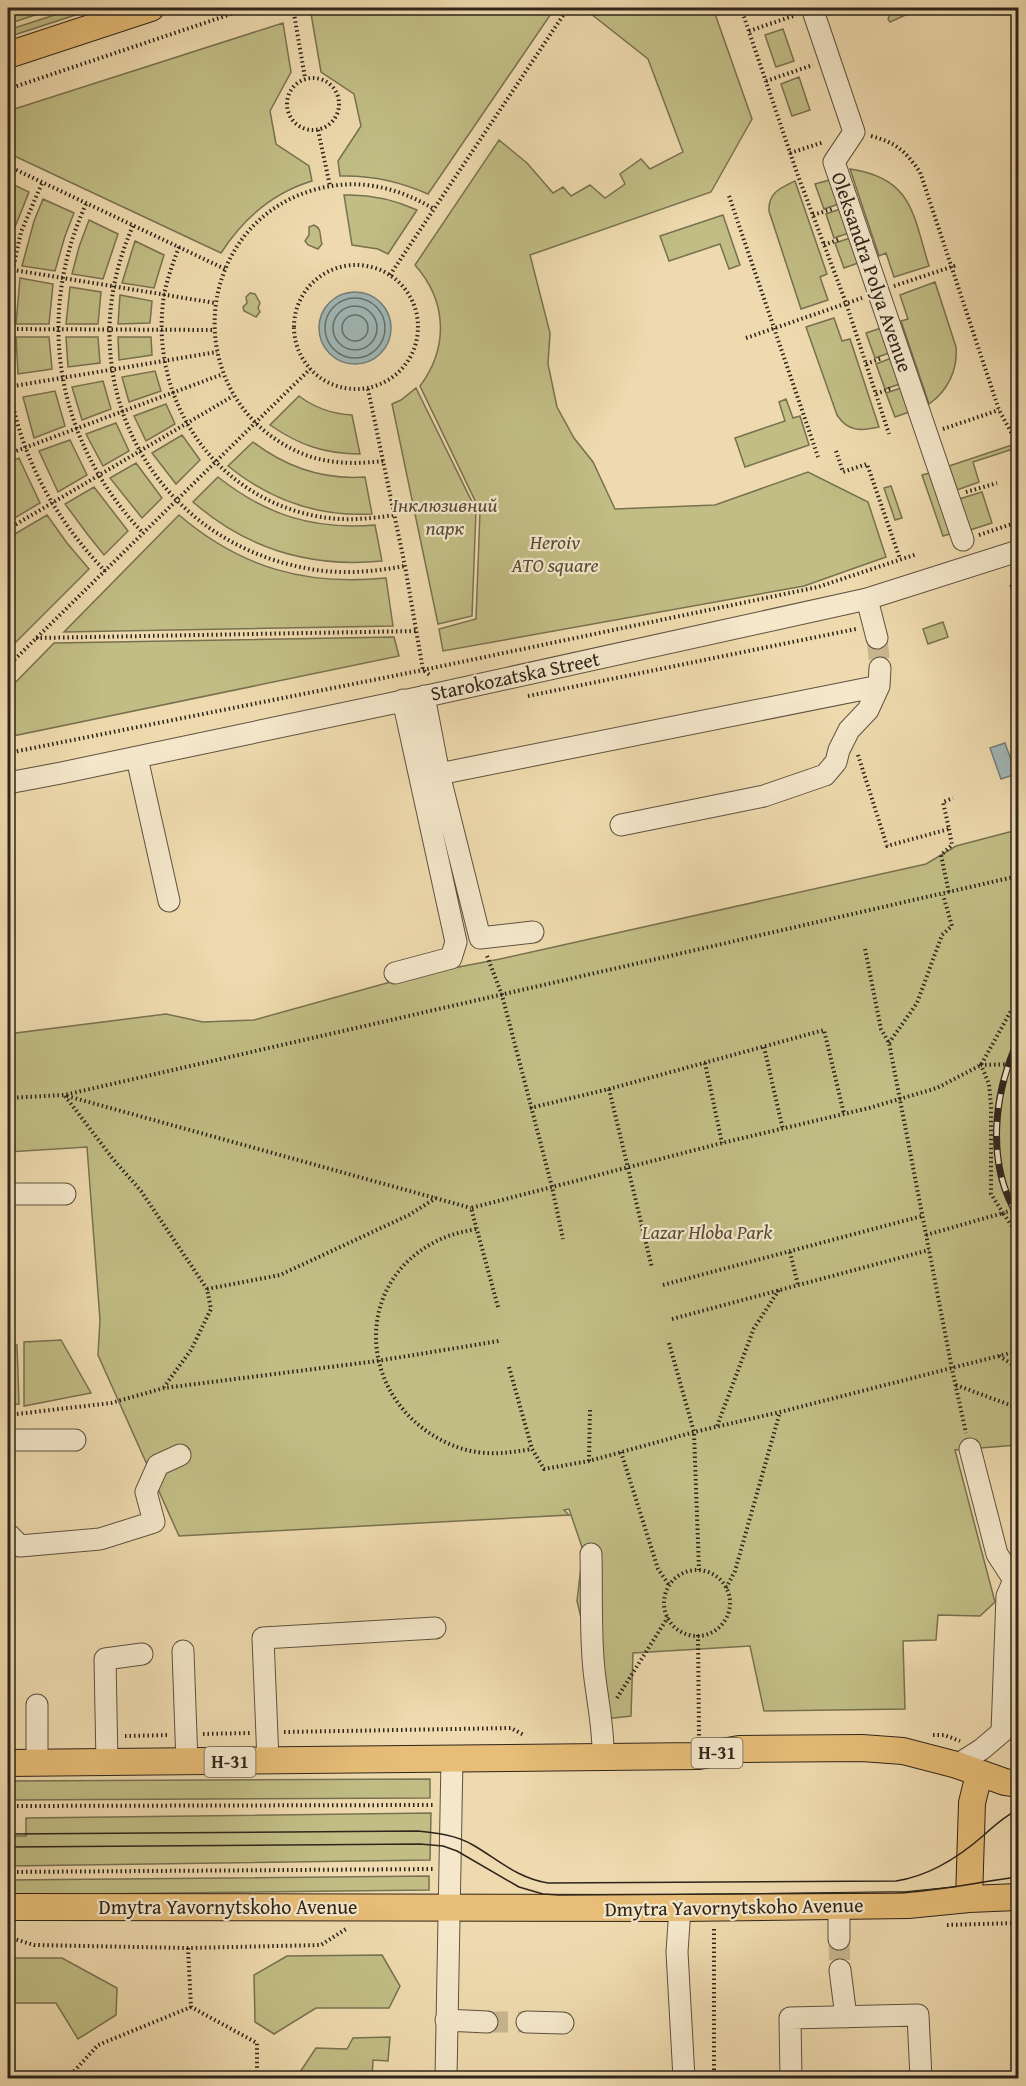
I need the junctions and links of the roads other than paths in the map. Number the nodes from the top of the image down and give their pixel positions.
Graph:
1 (151, 8) edge
2 (812, 9) edge
3 (8, 55) edge
4 (963, 540) road end
5 (1018, 551) edge
6 (867, 599) junction
7 (877, 638) tunnel mouth
8 (428, 687) junction
9 (403, 700) junction
10 (137, 758) junction
11 (439, 774) junction
12 (8, 783) edge
13 (621, 825) dead end
14 (169, 901) dead end
15 (533, 932) dead end
16 (395, 973) dead end
17 (8, 1194) edge
18 (65, 1194) dead end
19 (8, 1440) edge
20 (75, 1440) dead end
21 (970, 1449) road end
22 (180, 1455) dead end
23 (8, 1534) edge
24 (591, 1554) dead end
25 (1016, 1577) edge
26 (435, 1628) dead end
27 (183, 1651) dead end
28 (142, 1654) dead end
29 (37, 1704) dead end
30 (603, 1757) junction
31 (452, 1759) junction
32 (268, 1761) junction
33 (8, 1763) edge
34 (37, 1763) junction
35 (107, 1763) junction
36 (186, 1763) junction
37 (968, 1770) junction
38 (1018, 1784) edge
39 (1018, 1897) edge
40 (969, 1899) junction
41 (839, 1906) junction
42 (8, 1907) edge
43 (443, 1908) junction
44 (680, 1908) junction
45 (839, 1939) tunnel mouth
46 (840, 1970) tunnel mouth
47 (846, 2017) junction
48 (446, 2020) junction
49 (487, 2022) tunnel mouth
50 (527, 2022) tunnel mouth
51 (563, 2023) dead end
52 (446, 2079) edge
53 (684, 2079) edge
54 (791, 2079) edge
55 (921, 2079) edge

1 - 3 main road
2 - 4 street, Oleksandra Polya Avenue
5 - 6 street, Starokozatska Street
6 - 7 street
6 - 8 street, Starokozatska Street
8 - 9 street, Starokozatska Street
8 - 11 street
9 - 10 street, Starokozatska Street
9 - 16 street
10 - 12 street, Starokozatska Street
10 - 14 street
11 - 13 street
11 - 15 street
17 - 18 street
19 - 20 street
21 - 25 street
22 - 23 street
24 - 30 street
25 - 37 street
26 - 32 street
27 - 36 street
28 - 35 street
29 - 34 street
30 - 31 main road, Н-31
30 - 37 main road, Н-31
31 - 32 main road, Н-31
31 - 43 street
32 - 36 main road, Н-31
33 - 34 main road, Н-31
34 - 35 main road, Н-31
35 - 36 main road, Н-31
37 - 38 main road
37 - 40 main road
39 - 40 main road, Dmytra Yavornytskoho Avenue
40 - 41 main road, Dmytra Yavornytskoho Avenue
41 - 44 main road, Dmytra Yavornytskoho Avenue
41 - 45 street
42 - 43 main road, Dmytra Yavornytskoho Avenue
43 - 44 main road, Dmytra Yavornytskoho Avenue
43 - 48 street
44 - 53 street
46 - 47 street
47 - 54 street
47 - 55 street
48 - 49 street
48 - 52 street
50 - 51 street

